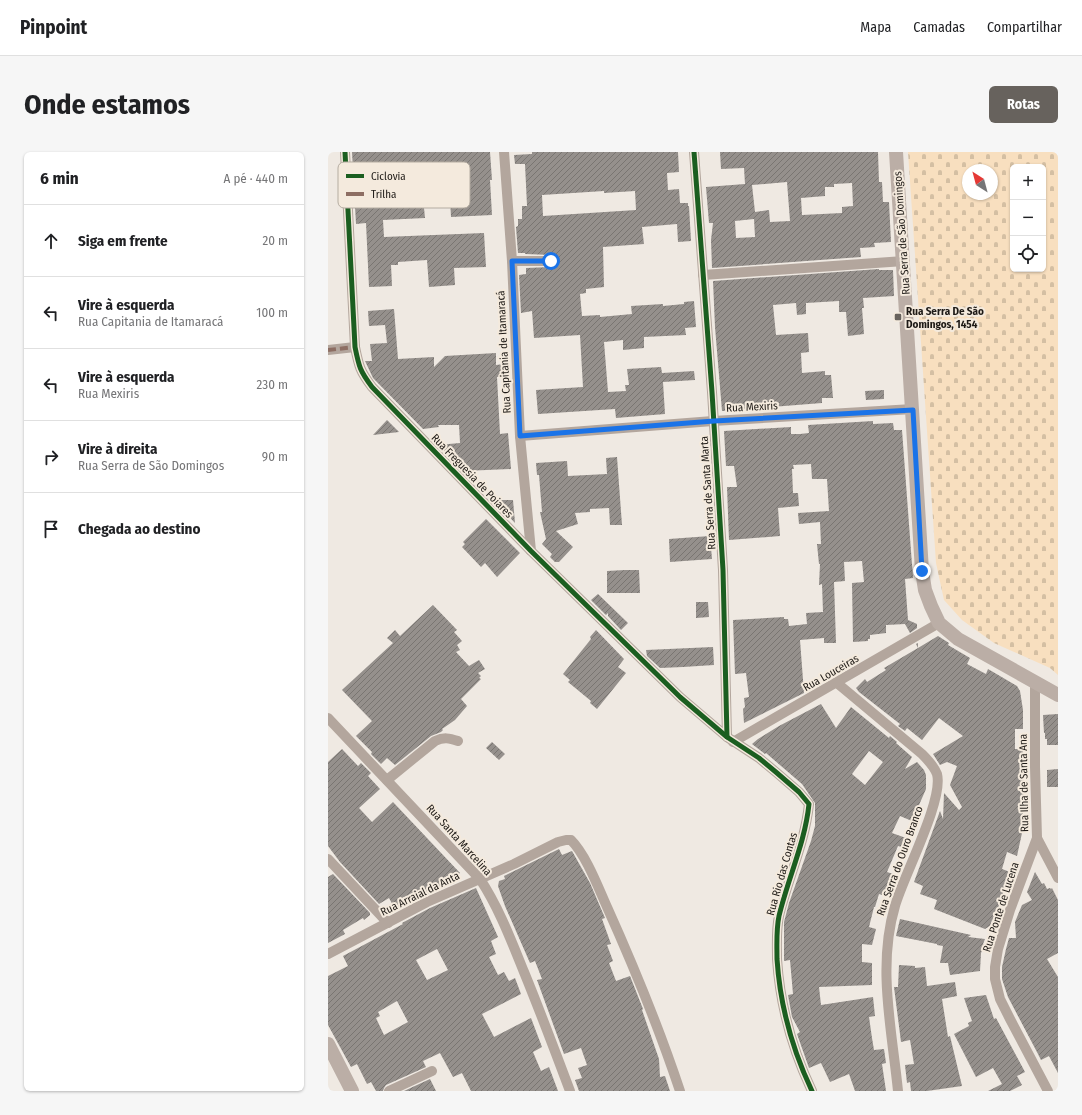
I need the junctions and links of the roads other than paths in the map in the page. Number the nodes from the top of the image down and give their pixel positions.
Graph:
1 (346, 152) edge
2 (504, 152) edge
3 (694, 152) edge
4 (896, 152) edge
5 (346, 162) edge
6 (349, 208) edge
7 (512, 261) junction
8 (551, 261) dead end
9 (904, 261) junction
10 (703, 275) junction
11 (355, 347) junction
12 (328, 350) edge
13 (913, 410) junction
14 (714, 421) junction
15 (520, 436) junction
16 (531, 551) junction
17 (939, 623) junction
18 (1035, 682) junction
19 (837, 683) junction
20 (1058, 695) edge
21 (328, 718) edge
22 (730, 740) junction
23 (458, 741) dead end
24 (387, 780) junction
25 (1036, 838) junction
26 (328, 859) edge
27 (480, 878) junction
28 (1058, 878) edge
29 (388, 922) junction
30 (328, 954) edge
31 (328, 1044) edge
32 (432, 1071) dead end
33 (352, 1091) edge
34 (389, 1091) edge
35 (570, 1091) edge
36 (680, 1091) edge
37 (812, 1091) edge
38 (898, 1091) edge
39 (1048, 1091) edge

1 - 5 street, Rua Freguesia de Poiares
2 - 7 street, Rua Capitania de Itamaracá
3 - 10 street, Rua Serra de Santa Marta
4 - 9 main road, Rua Serra de São Domingos
6 - 11 street, Rua Freguesia de Poiares
7 - 8 street
7 - 15 street, Rua Capitania de Itamaracá
9 - 10 street
9 - 13 main road, Rua Serra de São Domingos
10 - 14 street, Rua Serra de Santa Marta
11 - 12 street
11 - 16 street, Rua Freguesia de Poiares
13 - 14 street, Rua Mexiris
13 - 17 main road, Rua Serra de São Domingos
14 - 15 street, Rua Mexiris
14 - 22 street, Rua Serra de Santa Marta
15 - 16 street, Rua Capitania de Itamaracá
16 - 22 street, Rua Freguesia de Poiares
17 - 18 main road
17 - 19 street, Rua Louceiras
18 - 20 main road
18 - 25 street, Rua Ilha de Santa Ana
19 - 22 street, Rua Louceiras
19 - 38 street, Rua Serra do Ouro Branco
21 - 24 street, Rua Santa Marcelina
22 - 37 street, Rua Rio das Contas
23 - 24 street
24 - 27 street, Rua Santa Marcelina
25 - 28 street, Rua Ilha de Santa Ana
25 - 39 street, Rua Ponte de Lucena
26 - 29 street
27 - 29 street, Rua Arraial da Anta
27 - 35 street, Rua Santa Marcelina
27 - 36 street, Rua Arraial da Anta
29 - 30 street, Rua Arraial da Anta
31 - 33 main road
32 - 34 street

